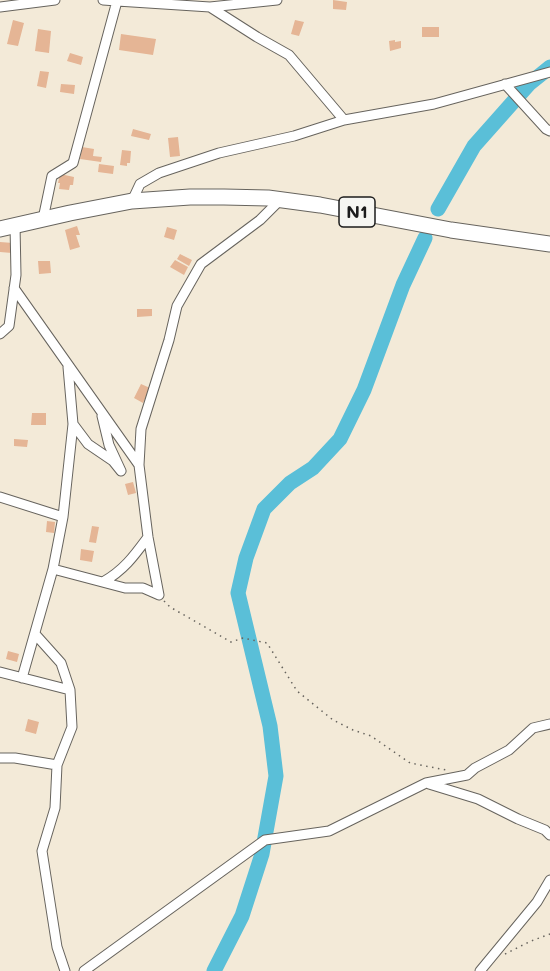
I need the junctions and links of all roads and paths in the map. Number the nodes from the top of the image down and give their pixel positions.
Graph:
1 (55, 0) edge
2 (103, 0) edge
3 (111, 0) edge
4 (277, 0) edge
5 (0, 7) edge
6 (210, 7) junction
7 (550, 72) edge
8 (506, 84) junction
9 (344, 120) junction
10 (550, 131) edge
11 (280, 200) junction
12 (132, 201) junction
13 (43, 219) junction
14 (8, 227) edge
15 (550, 244) edge
16 (14, 288) junction
17 (0, 334) edge
18 (68, 365) junction
19 (101, 411) junction
20 (73, 424) junction
21 (139, 465) junction
22 (0, 497) edge
23 (63, 517) junction
24 (148, 537) junction
25 (53, 569) junction
26 (103, 582) junction
27 (159, 595) junction
28 (35, 633) junction
29 (0, 672) edge
30 (22, 678) junction
31 (69, 690) junction
32 (550, 724) edge
33 (0, 758) edge
34 (57, 765) junction
35 (444, 770) dead end
36 (426, 783) junction
37 (550, 835) edge
38 (550, 880) edge
39 (550, 934) edge
40 (504, 955) dead end
41 (65, 971) edge
42 (84, 971) edge
43 (480, 971) edge

1 - 5 street
2 - 3 street
3 - 6 street
3 - 13 street
4 - 6 street
6 - 9 street
7 - 8 street
8 - 9 street
8 - 10 street
9 - 12 street
11 - 12 main road, N1
11 - 15 main road, N1
11 - 21 street
12 - 13 main road, N1
13 - 14 main road, N1
14 - 16 street
16 - 17 street
16 - 18 street
18 - 19 street
18 - 20 street
19 - 20 street
19 - 21 street
20 - 23 street
21 - 24 street
22 - 23 street
23 - 25 street
24 - 26 street
24 - 27 street
25 - 26 street
25 - 28 street
26 - 27 street
27 - 35 path
28 - 30 street
28 - 31 street
29 - 30 street
30 - 31 street
31 - 34 street
32 - 36 street
33 - 34 street
34 - 41 street
36 - 37 street
36 - 42 street
38 - 43 street
39 - 40 path

